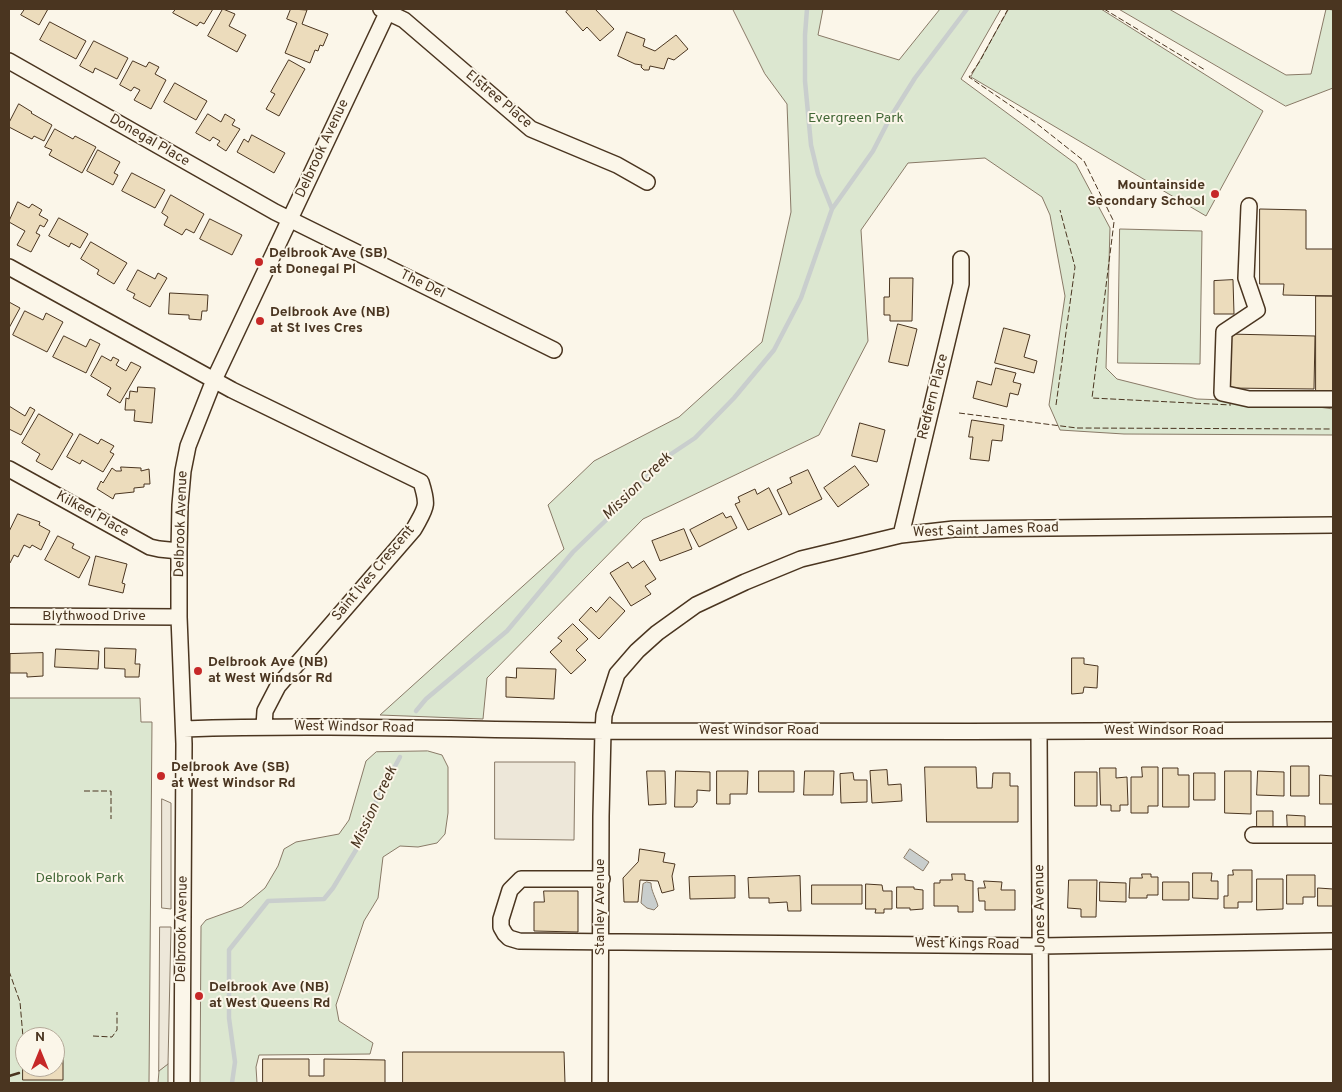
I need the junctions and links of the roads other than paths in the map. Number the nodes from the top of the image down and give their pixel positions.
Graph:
1 (386, 10) edge
2 (9, 60) edge
3 (647, 182) dead end
4 (1249, 206) dead end
5 (290, 220) junction
6 (961, 259) dead end
7 (9, 268) edge
8 (554, 350) dead end
9 (214, 380) junction
10 (1333, 399) edge
11 (9, 469) edge
12 (1333, 525) edge
13 (901, 535) junction
14 (180, 551) junction
15 (9, 616) edge
16 (179, 617) junction
17 (264, 726) junction
18 (184, 729) junction
19 (1333, 730) edge
20 (603, 731) junction
21 (1039, 732) junction
22 (1253, 835) dead end
23 (1333, 835) edge
24 (602, 879) junction
25 (600, 940) junction
26 (1333, 941) edge
27 (1041, 946) junction
28 (182, 1083) edge
29 (600, 1083) edge
30 (1041, 1083) edge

1 - 3 street, Elstree Place
1 - 5 street, Delbrook Avenue
2 - 5 street, Donegal Place
4 - 10 street
5 - 8 street, The Del
5 - 9 street, Delbrook Avenue
6 - 13 street, Redfern Place
7 - 9 street
9 - 14 street, Delbrook Avenue
9 - 17 street, Saint Ives Crescent
11 - 14 street, Kilkeel Place
12 - 13 street, West Saint James Road
13 - 20 street, West Saint James Road
14 - 16 street, Delbrook Avenue
15 - 16 street, Blythwood Drive
16 - 18 street, Delbrook Avenue
17 - 18 street, West Windsor Road
17 - 20 street, West Windsor Road
18 - 28 street, Delbrook Avenue
19 - 21 street, West Windsor Road
20 - 21 street, West Windsor Road
20 - 24 street, Stanley Avenue
21 - 27 street, Jones Avenue
22 - 23 street
24 - 25 street, Stanley Avenue
24 - 25 street, West Kings Road
25 - 27 street, West Kings Road
25 - 29 street, Stanley Avenue
26 - 27 street, West Kings Road
27 - 30 street, Jones Avenue

